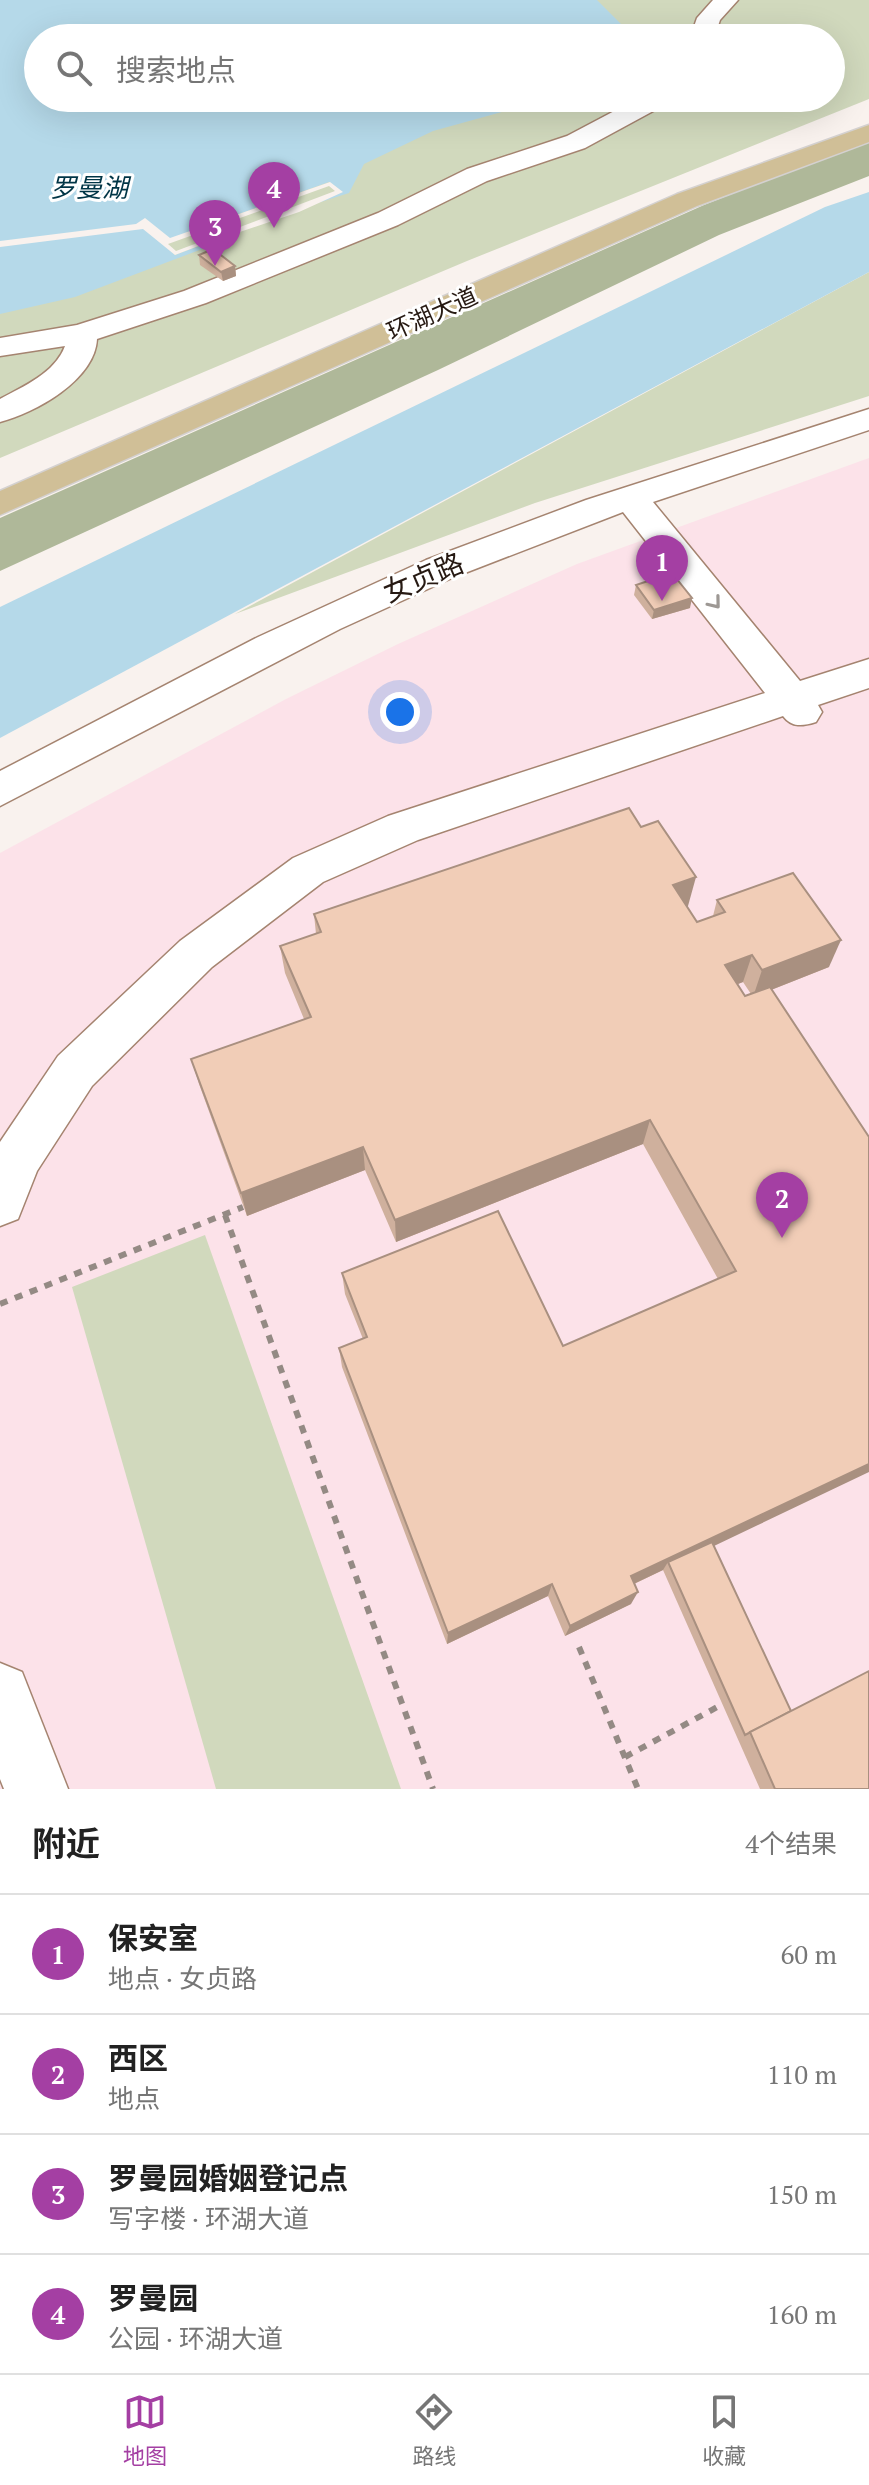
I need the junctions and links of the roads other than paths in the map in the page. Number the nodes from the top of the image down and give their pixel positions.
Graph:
1 (726, 0) edge
2 (707, 24) edge
3 (633, 112) edge
4 (869, 133) edge
5 (82, 334) junction
6 (0, 347) edge
7 (0, 412) edge
8 (862, 430) edge
9 (631, 498) junction
10 (0, 504) edge
11 (869, 673) edge
12 (796, 705) junction
13 (0, 790) edge
14 (0, 1202) edge
15 (0, 1694) edge
16 (36, 1789) edge

1 - 2 street
3 - 5 street
4 - 10 main road, 环湖大道
5 - 6 street
5 - 7 street
8 - 9 street, 女贞路
9 -> 12 street
9 - 13 street, 女贞路
11 - 12 street
12 - 14 street
15 - 16 street

